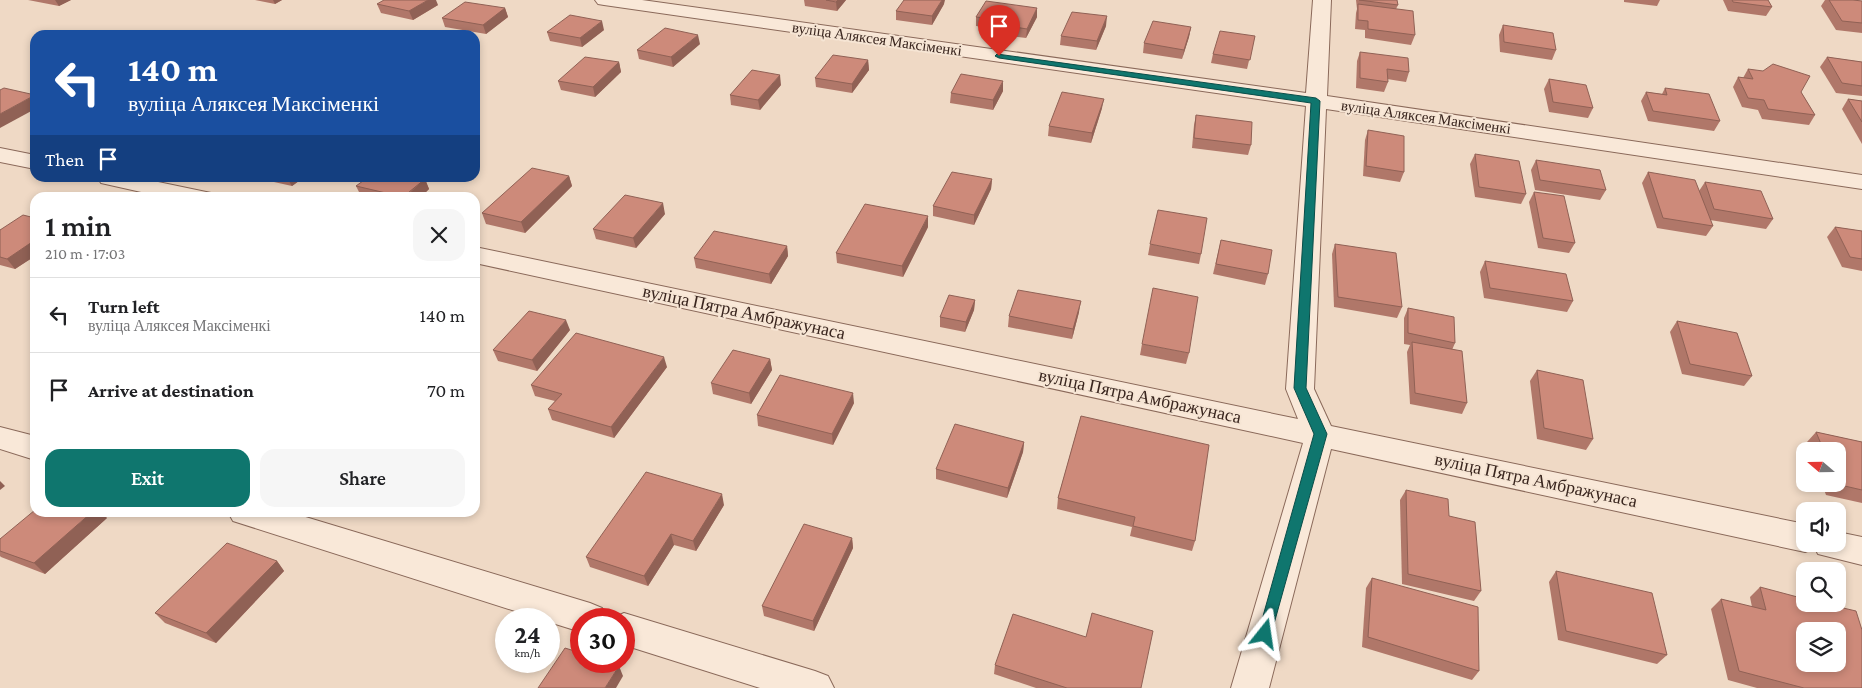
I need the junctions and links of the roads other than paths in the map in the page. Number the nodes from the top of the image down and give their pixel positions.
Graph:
1 (604, 0) edge
2 (1322, 0) edge
3 (1316, 101) junction
4 (0, 154) edge
5 (30, 161) edge
6 (128, 182) edge
7 (1862, 182) edge
8 (175, 192) edge
9 (480, 256) edge
10 (1320, 434) junction
11 (0, 438) edge
12 (30, 447) edge
13 (260, 517) edge
14 (1796, 536) edge
15 (1846, 548) edge
16 (1862, 551) edge
17 (570, 613) edge
18 (635, 632) edge
19 (815, 688) edge
20 (1250, 688) edge

1 - 3 street, вуліца Аляксея Максіменкі
2 - 3 street
3 - 7 street, вуліца Аляксея Максіменкі
3 - 10 street
4 - 5 street
6 - 8 street
9 - 10 street, вуліца Пятра Амбражунаса
10 - 14 street, вуліца Пятра Амбражунаса
10 - 20 street
11 - 12 street
13 - 17 street
15 - 16 street
18 - 19 street

